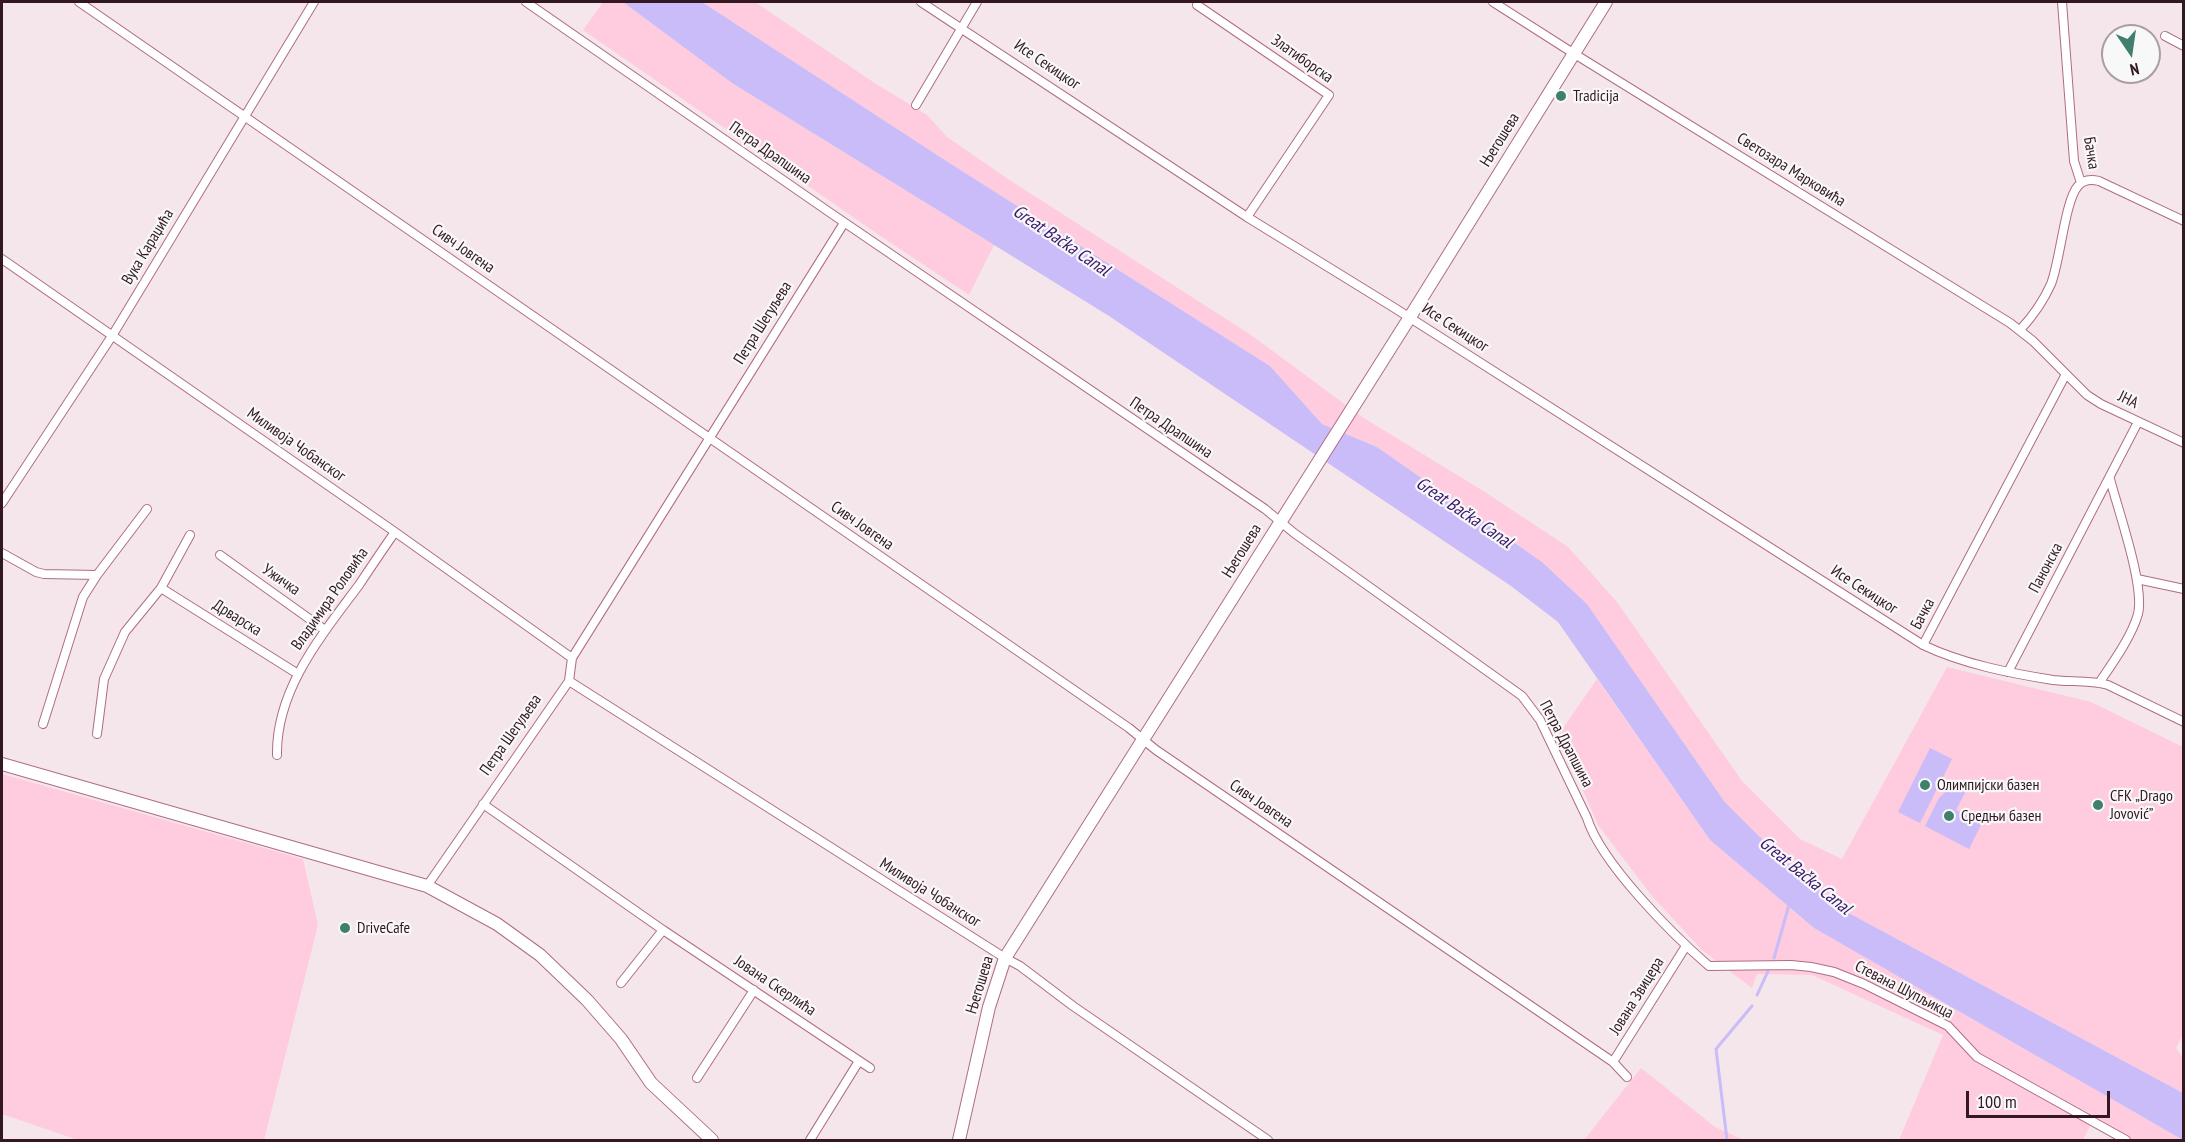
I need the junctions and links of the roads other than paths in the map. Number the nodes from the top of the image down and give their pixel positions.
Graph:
1 (79, 2) edge
2 (314, 2) edge
3 (526, 2) edge
4 (921, 2) edge
5 (977, 2) edge
6 (1493, 2) edge
7 (1606, 2) edge
8 (2062, 2) edge
9 (1197, 5) dead end
10 (961, 27) junction
11 (2165, 36) dead end
12 (2184, 46) edge
13 (1573, 53) junction
14 (916, 105) dead end
15 (244, 116) junction
16 (2081, 183) junction
17 (1247, 217) junction
18 (2184, 221) edge
19 (844, 223) junction
20 (2, 259) edge
21 (1410, 317) junction
22 (2020, 330) junction
23 (112, 336) junction
24 (2066, 374) junction
25 (2138, 422) junction
26 (710, 439) junction
27 (2184, 443) edge
28 (2110, 479) junction
29 (2, 503) edge
30 (147, 509) dead end
31 (1281, 521) junction
32 (395, 532) junction
33 (190, 535) dead end
34 (2, 553) edge
35 (220, 555) dead end
36 (97, 575) junction
37 (2137, 579) junction
38 (161, 588) junction
39 (2184, 589) edge
40 (325, 630) junction
41 (1923, 645) junction
42 (572, 658) junction
43 (2008, 672) junction
44 (298, 674) junction
45 (569, 681) junction
46 (2099, 683) junction
47 (2184, 722) edge
48 (43, 724) dead end
49 (97, 734) dead end
50 (1143, 740) junction
51 (278, 755) dead end
52 (2, 764) edge
53 (483, 804) junction
54 (427, 886) junction
55 (663, 930) junction
56 (1686, 946) junction
57 (1005, 958) junction
58 (1709, 966) joint
59 (621, 983) dead end
60 (754, 990) junction
61 (859, 1061) junction
62 (1613, 1062) junction
63 (870, 1068) dead end
64 (1627, 1077) dead end
65 (697, 1078) dead end
66 (712, 1140) edge
67 (810, 1140) edge
68 (959, 1140) edge
69 (1268, 1140) edge
70 (2126, 1140) edge

1 - 15 street, Сивч Јовгена
2 - 15 street, Вука Караџића
3 - 19 street, Петра Драпшина
4 - 10 street, Исе Секицког
5 - 10 street
6 - 13 street, Светозара Марковића
7 - 13 street, Његошева
8 - 16 street, Бачка
9 - 17 street, Златиборска
10 - 14 street
10 - 17 street, Исе Секицког
11 - 12 street
13 - 21 street, Његошева
13 - 22 street, Светозара Марковића
15 - 23 street, Вука Караџића
15 - 26 street, Сивч Јовгена
16 - 18 street
16 - 22 street, Бачка
17 - 21 street, Исе Секицког
19 - 26 street, Петра Шегуљева
19 - 31 street, Петра Драпшина
20 - 23 street, Миливоја Чобанског
21 - 31 street, Његошева
21 - 41 street, Исе Секицког
22 - 24 street, Светозара Марковића
23 - 29 street, Вука Караџића
23 - 32 street, Миливоја Чобанског
24 - 25 street, ЈНА
24 - 41 street, Бачка
25 - 27 street, ЈНА
25 - 28 street, Панонска
26 - 42 street, Петра Шегуљева
26 - 50 street, Сивч Јовгена
28 - 37 street
28 - 43 street, Панонска
30 - 36 street
31 - 50 street, Његошева
31 - 56 street, Петра Драпшина
32 - 40 street, Владимира Роловића
32 - 42 street, Миливоја Чобанског
33 - 38 street
34 - 36 street
35 - 40 street, Ужичка
36 - 48 street
37 - 39 street
37 - 46 street
38 - 44 street, Дрварска
38 - 49 street
40 - 44 street, Владимира Роловића
41 - 43 street, Исе Секицког
42 - 45 street, Петра Шегуљева
43 - 46 street
44 - 51 street, Владимира Роловића
45 - 53 street, Петра Шегуљева
45 - 57 street, Миливоја Чобанског
46 - 47 street
50 - 57 street, Његошева
50 - 62 street, Сивч Јовгена
52 - 54 street
53 - 54 street, Петра Шегуљева
53 - 55 street, Јована Скерлића
54 - 66 street
55 - 59 street
55 - 60 street, Јована Скерлића
56 - 58 street, Петра Драпшина
56 - 62 street, Јована Звицера
57 - 68 street, Његошева
57 - 69 street, Миливоја Чобанског
58 - 70 street, Стевана Шупљикца
60 - 61 street, Јована Скерлића
60 - 65 street
61 - 63 street, Јована Скерлића
61 - 67 street
62 - 64 street, Сивч Јовгена

